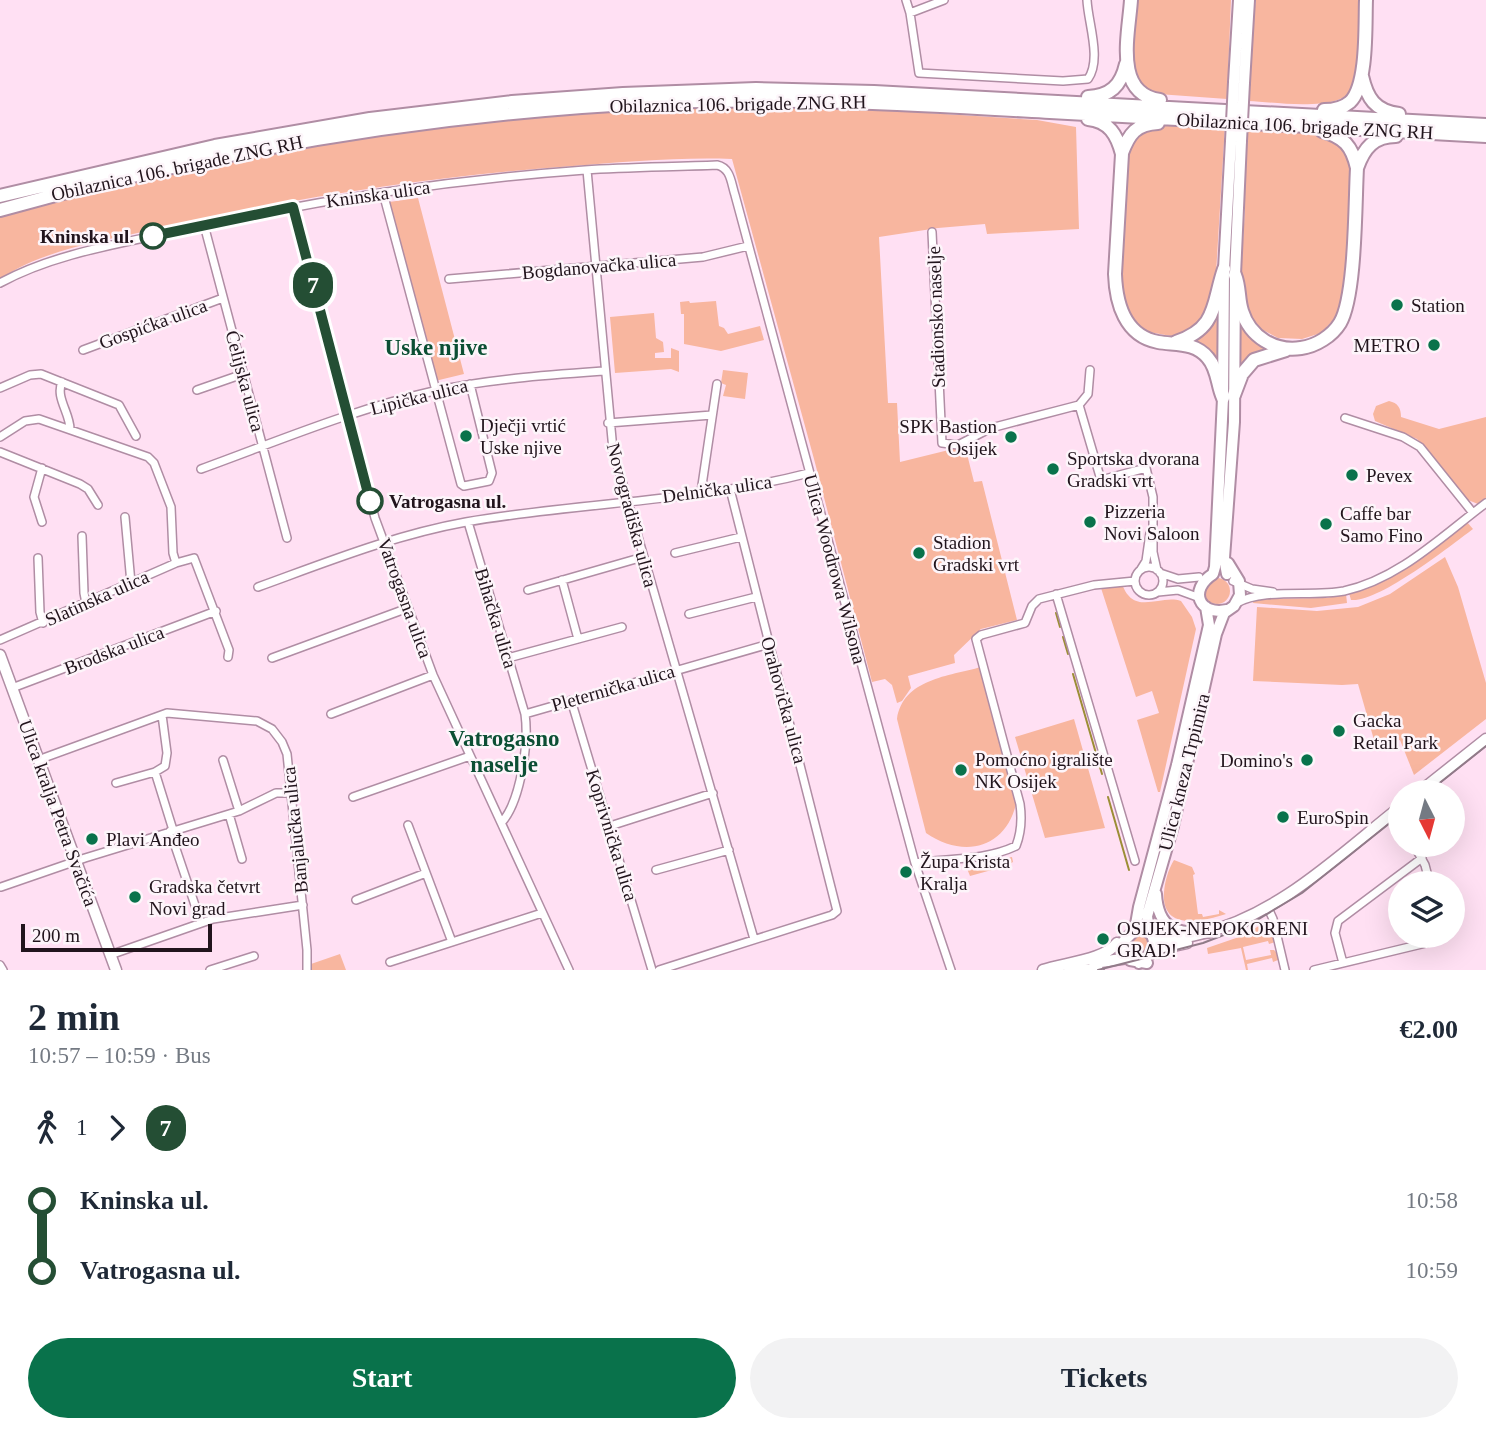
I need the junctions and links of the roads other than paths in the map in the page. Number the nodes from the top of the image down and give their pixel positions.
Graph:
1 (906, 0) edge
2 (944, 0) edge
3 (1087, 0) edge
4 (1131, 0) edge
5 (1239, 0) edge
6 (1250, 0) edge
7 (1366, 0) edge
8 (910, 13) junction
9 (1127, 57) junction
10 (1362, 76) junction
11 (1239, 83) junction
12 (1061, 107) junction
13 (1185, 113) junction
14 (1301, 120) junction
15 (1486, 125) edge
16 (1422, 127) junction
17 (1486, 136) edge
18 (1122, 154) junction
19 (724, 167) joint
20 (1357, 168) junction
21 (587, 170) junction
22 (383, 193) junction
23 (0, 197) edge
24 (293, 207) junction
25 (0, 210) edge
26 (204, 225) junction
27 (932, 232) dead end
28 (748, 246) junction
29 (595, 267) junction
30 (1229, 272) junction
31 (449, 279) dead end
32 (0, 283) edge
33 (223, 299) junction
34 (1172, 343) junction
35 (1290, 349) junction
36 (83, 350) dead end
37 (604, 370) junction
38 (1090, 370) dead end
39 (243, 374) junction
40 (62, 382) junction
41 (470, 384) junction
42 (717, 384) dead end
43 (0, 388) edge
44 (197, 390) dead end
45 (435, 391) junction
46 (1229, 397) junction
47 (1079, 405) junction
48 (347, 415) junction
49 (712, 415) junction
50 (1345, 418) dead end
51 (608, 423) junction
52 (70, 429) junction
53 (0, 436) edge
54 (136, 436) dead end
55 (263, 446) junction
56 (0, 452) edge
57 (42, 468) junction
58 (201, 470) dead end
59 (809, 473) junction
60 (730, 489) junction
61 (701, 492) junction
62 (626, 502) junction
63 (1486, 503) edge
64 (98, 505) dead end
65 (1473, 513) junction
66 (125, 517) dead end
67 (42, 522) dead end
68 (468, 522) junction
69 (1153, 522) junction
70 (82, 536) dead end
71 (741, 537) junction
72 (287, 538) dead end
73 (384, 542) junction
74 (1220, 549) junction
75 (676, 553) dead end
76 (643, 557) junction
77 (38, 558) dead end
78 (176, 563) junction
79 (1141, 570) junction
80 (1159, 572) junction
81 (1207, 573) junction
82 (562, 580) junction
83 (1233, 580) junction
84 (1135, 581) junction
85 (131, 583) junction
86 (258, 587) dead end
87 (528, 590) dead end
88 (1157, 592) junction
89 (1056, 594) junction
90 (1292, 595) junction
91 (757, 597) junction
92 (1200, 600) junction
93 (86, 603) junction
94 (408, 608) junction
95 (1227, 608) junction
96 (216, 611) junction
97 (689, 614) dead end
98 (43, 623) junction
99 (622, 627) dead end
100 (1211, 634) junction
101 (578, 639) junction
102 (0, 640) edge
103 (769, 644) junction
104 (0, 656) edge
105 (228, 657) dead end
106 (272, 658) dead end
107 (508, 658) junction
108 (677, 670) junction
109 (433, 675) junction
110 (12, 688) junction
111 (571, 700) junction
112 (331, 714) dead end
113 (525, 714) junction
114 (162, 715) junction
115 (1486, 738) edge
116 (470, 756) junction
117 (38, 760) junction
118 (223, 760) dead end
119 (155, 772) junction
120 (1434, 780) edge
121 (116, 783) dead end
122 (291, 793) junction
123 (713, 793) junction
124 (353, 797) dead end
125 (239, 811) junction
126 (229, 814) junction
127 (1388, 817) edge
128 (502, 822) junction
129 (1381, 822) junction
130 (1388, 824) edge
131 (408, 825) dead end
132 (610, 826) junction
133 (171, 830) junction
134 (729, 850) junction
135 (1422, 858) joint
136 (242, 859) dead end
137 (76, 861) junction
138 (1135, 861) dead end
139 (915, 863) junction
140 (656, 870) dead end
141 (1426, 871) edge
142 (426, 873) junction
143 (1155, 886) junction
144 (1, 887) edge
145 (356, 900) dead end
146 (303, 905) junction
147 (1144, 908) junction
148 (1268, 908) junction
149 (542, 913) junction
150 (201, 923) junction
151 (1132, 928) junction
152 (1209, 932) junction
153 (1153, 935) junction
154 (754, 939) junction
155 (452, 942) junction
156 (1118, 943) junction
157 (1405, 948) edge
158 (1158, 953) junction
159 (110, 955) junction
160 (254, 956) dead end
161 (390, 962) dead end
162 (1343, 963) junction
163 (1125, 964) edge
164 (0, 965) edge
165 (1141, 966) edge
166 (1064, 969) edge
167 (3, 970) edge
168 (116, 970) edge
169 (210, 970) edge
170 (307, 970) edge
171 (569, 970) edge
172 (652, 970) edge
173 (659, 970) edge
174 (951, 970) edge
175 (1043, 970) edge
176 (1098, 970) edge
177 (1285, 970) edge
178 (1314, 970) edge

1 - 8 street
2 - 8 street
3 - 8 street
4 - 9 highway
5 - 11 main road
6 - 11 main road
7 - 10 highway
9 - 12 highway
9 - 13 highway
10 - 14 highway
10 - 16 highway
11 - 30 main road, bridge
12 - 13 highway, Obilaznica 106. brigade ZNG RH
12 - 18 highway
12 - 23 highway, Obilaznica 106. brigade ZNG RH
12 - 25 highway, Obilaznica 106. brigade ZNG RH
13 - 14 highway, Obilaznica 106. brigade ZNG RH
13 - 18 highway
14 - 16 highway, Obilaznica 106. brigade ZNG RH
14 - 20 highway
15 - 16 highway, Obilaznica 106. brigade ZNG RH
16 - 17 highway, Obilaznica 106. brigade ZNG RH
16 - 20 highway
18 - 34 highway
19 - 21 street, Kninska ulica
19 - 28 street, Ulica Woodrowa Wilsona
20 - 35 highway
21 - 22 street, Kninska ulica
21 - 29 street, Novogradiška ulica
22 - 24 street, Kninska ulica
22 - 45 street
24 - 26 street, Kninska ulica
24 - 48 street, Vatrogasna ulica
26 - 32 street, Kninska ulica
26 - 33 street, Ćelijska ulica
27 - 47 street, Stadionsko naselje
28 - 29 street, Bogdanovačka ulica
28 - 59 street, Ulica Woodrowa Wilsona
29 - 31 street, Bogdanovačka ulica
29 - 37 street, Novogradiška ulica
30 - 34 highway
30 - 35 highway
30 - 46 main road
33 - 36 street, Gospićka ulica
33 - 39 street, Ćelijska ulica
34 - 46 highway
35 - 46 highway
37 - 41 street, Lipička ulica
37 - 51 street, Novogradiška ulica
38 - 47 street
39 - 44 street
39 - 55 street, Ćelijska ulica
40 - 43 street
40 - 52 street
40 - 54 street
41 - 45 street, Lipička ulica
41 - 45 street
42 - 49 street
45 - 48 street, Lipička ulica
46 - 74 main road
47 - 69 street
48 - 55 street, Lipička ulica
48 - 73 street, Vatrogasna ulica
49 - 51 street
49 - 61 street
50 - 65 street
51 - 62 street, Novogradiška ulica
52 - 53 street
52 - 78 street
55 - 58 street, Lipička ulica
55 - 72 street, Ćelijska ulica
56 - 57 street
57 - 64 street
57 - 67 street
59 - 60 street, Delnička ulica
59 - 139 street, Ulica Woodrowa Wilsona
60 - 61 street, Delnička ulica
60 - 71 street, Orahovička ulica
61 - 62 street, Delnička ulica
62 - 68 street, Delnička ulica
62 - 76 street, Novogradiška ulica
63 - 65 street
65 - 90 street
66 - 85 street
68 - 73 street, Delnička ulica
68 - 107 street, Bihačka ulica
69 - 79 street
69 - 80 street
70 - 93 street
71 - 75 street
71 - 91 street, Orahovička ulica
73 - 86 street, Delnička ulica
73 - 94 street, Vatrogasna ulica
74 - 81 main road
74 - 83 main road
74 - 83 main road
76 - 82 street
76 - 108 street, Novogradiška ulica
77 - 98 street
78 - 85 street, Slatinska ulica
78 - 96 street, Slatinska ulica
79 - 80 street
79 - 84 street
80 - 81 street
80 - 88 street
81 - 83 main road
81 - 92 main road
81 - 92 main road
82 - 87 street
82 - 101 street
83 - 90 street
83 - 95 main road
83 - 95 main road
84 - 88 street
84 - 89 street
85 - 93 street, Slatinska ulica
88 - 92 street
89 - 138 street
89 - 139 street
90 - 95 street
91 - 97 street
91 - 103 street, Orahovička ulica
92 - 95 main road
92 - 100 main road
92 - 100 main road
93 - 98 street, Slatinska ulica
94 - 106 street
94 - 109 street, Vatrogasna ulica
95 - 100 main road
96 - 105 street
96 - 110 street, Brodska ulica
98 - 102 street, Slatinska ulica
99 - 101 street
100 - 143 main road, Ulica kneza Trpimira
100 - 147 main road, Ulica kneza Trpimira
101 - 107 street
103 - 108 street, Pleternička ulica
103 - 154 street, Orahovička ulica
104 - 110 street, Ulica kralja Petra Svačića
107 - 113 street, Bihačka ulica
108 - 111 street, Pleternička ulica
108 - 123 street, Novogradiška ulica
109 - 112 street
109 - 116 street, Vatrogasna ulica
110 - 117 street, Ulica kralja Petra Svačića
111 - 113 street, Pleternička ulica
111 - 132 street, Koprivnička ulica
113 - 128 street, Pleternička ulica
114 - 117 street, Banjalučka ulica
114 - 119 street
114 - 122 street, Banjalučka ulica
115 - 120 street
116 - 124 street
116 - 128 street, Vatrogasna ulica
117 - 137 street, Ulica kralja Petra Svačića
118 - 125 street
119 - 121 street
119 - 133 street
122 - 125 street
122 - 146 street, Banjalučka ulica
123 - 132 street
123 - 134 street, Novogradiška ulica
125 - 126 street
126 - 133 street
126 - 136 street
127 - 129 street
128 - 149 street, Vatrogasna ulica
129 - 130 street
129 - 148 street
131 - 142 street
132 - 172 street, Koprivnička ulica
133 - 137 street
133 - 150 street
134 - 140 street
134 - 154 street, Novogradiška ulica
135 - 141 street
135 - 162 street
137 - 144 street
137 - 159 street, Ulica kralja Petra Svačića
139 - 174 street, Ulica Woodrowa Wilsona
142 - 145 street
142 - 155 street
143 - 147 main road, Ulica kneza Trpimira
143 - 152 main road
146 - 150 street
146 - 170 street, Banjalučka ulica
147 - 151 main road, Ulica kneza Trpimira
147 - 153 main road, Ulica kneza Trpimira
148 - 152 street
148 - 158 street
148 - 177 street
149 - 155 street
149 - 171 street, Vatrogasna ulica
150 - 159 street
151 - 153 main road
151 - 156 main road
151 - 163 main road
152 - 153 street
153 - 158 main road, Ulica kneza Trpimira
153 - 165 main road
154 - 173 street
155 - 161 street
156 - 163 main road
156 - 175 street
157 - 162 street
158 - 165 main road
159 - 168 street, Ulica kralja Petra Svačića
160 - 169 street
162 - 178 street
163 - 165 main road
163 - 166 street
164 - 167 street
166 - 176 main road

